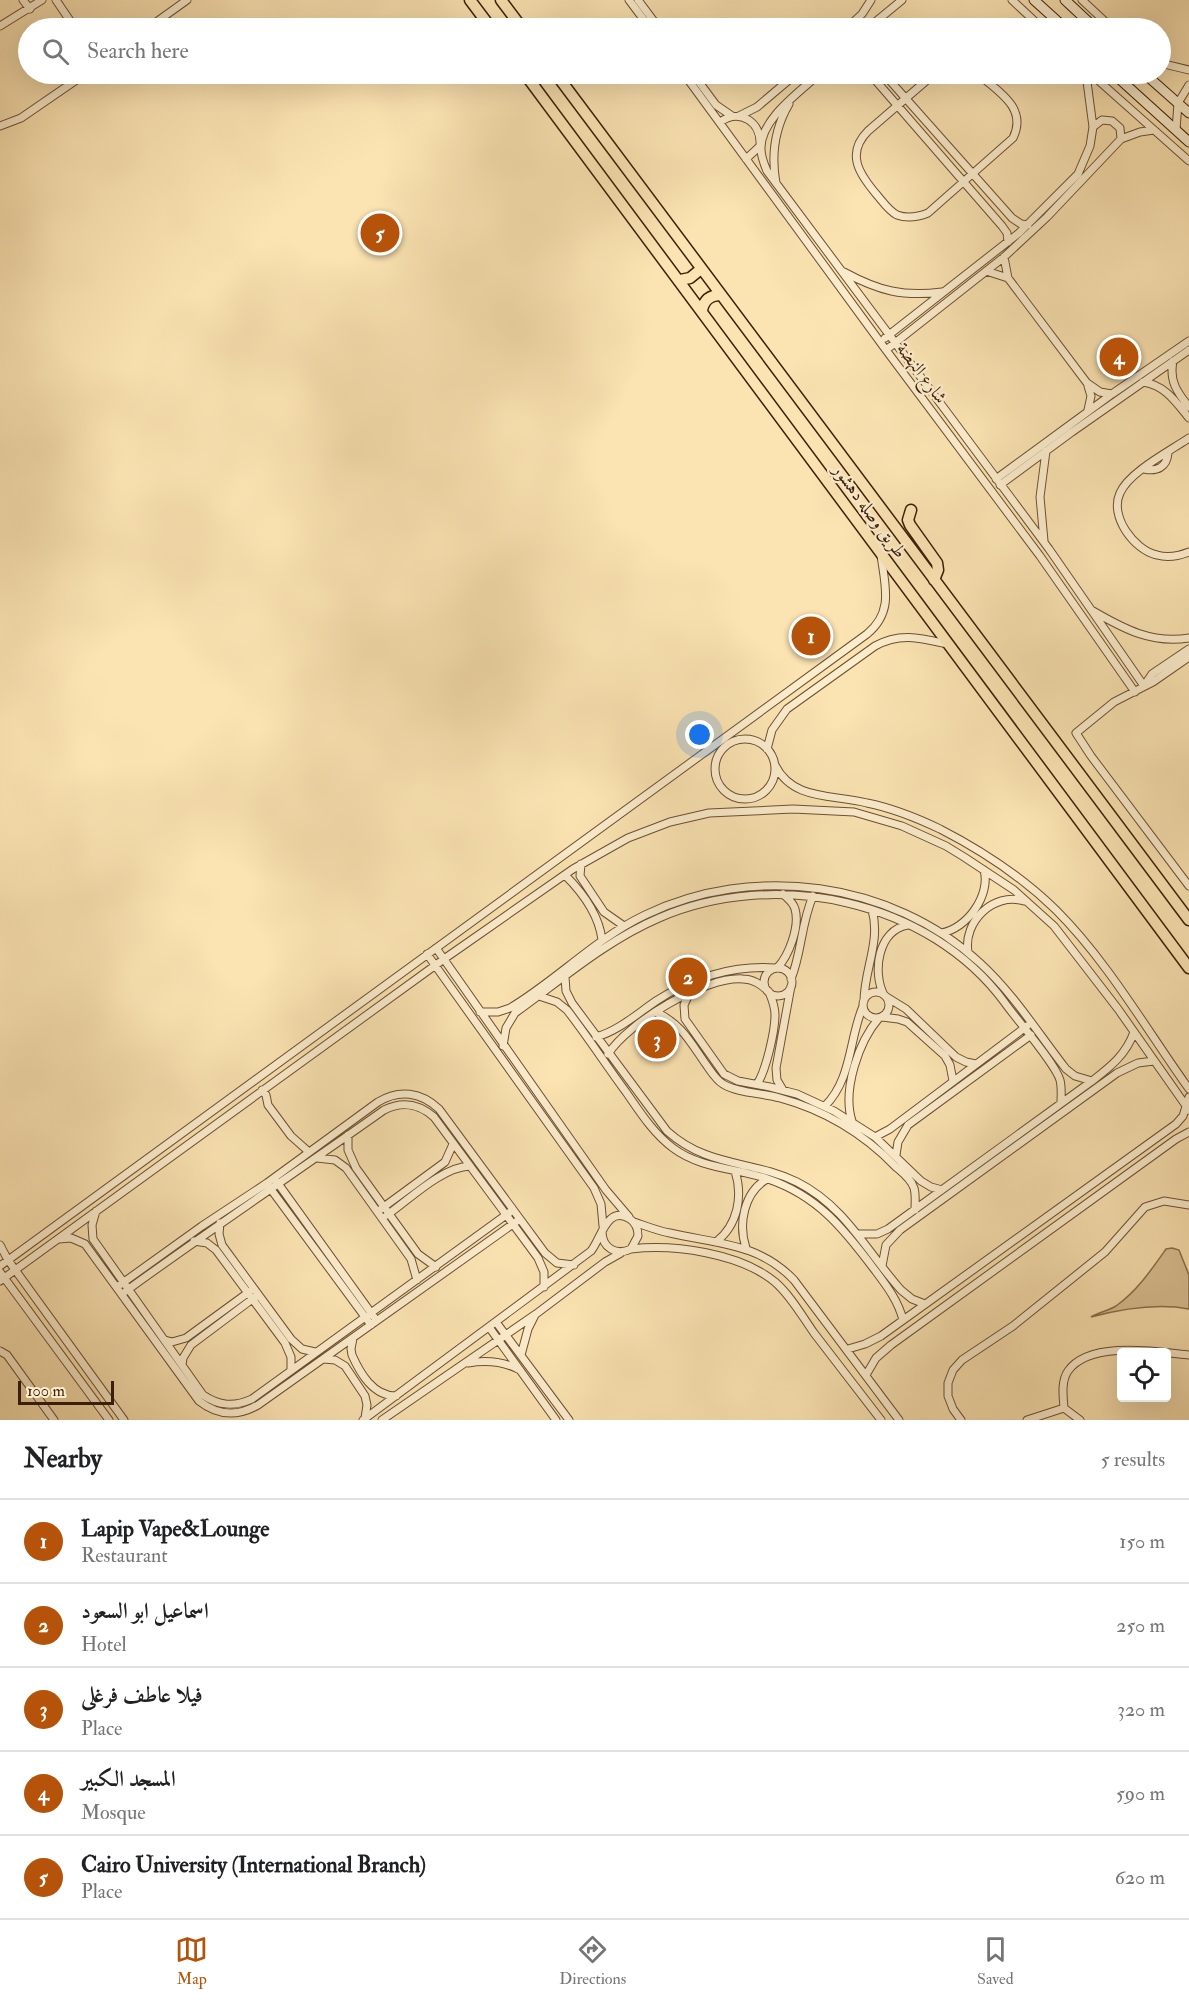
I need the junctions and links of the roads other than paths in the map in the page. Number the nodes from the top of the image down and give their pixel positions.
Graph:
1 (23, 0) edge
2 (42, 0) edge
3 (56, 0) edge
4 (188, 0) edge
5 (470, 0) edge
6 (501, 0) edge
7 (628, 0) edge
8 (638, 0) edge
9 (871, 0) edge
10 (902, 0) edge
11 (1012, 0) edge
12 (1034, 0) edge
13 (1065, 0) edge
14 (1082, 0) edge
15 (30, 9) junction
16 (68, 18) edge
17 (162, 18) edge
18 (484, 18) edge
19 (514, 18) edge
20 (642, 18) edge
21 (652, 18) edge
22 (858, 18) edge
23 (880, 18) edge
24 (1031, 18) edge
25 (1054, 18) edge
26 (1084, 18) edge
27 (1101, 18) edge
28 (0, 26) edge
29 (1171, 66) edge
30 (1189, 70) edge
31 (70, 84) edge
32 (533, 84) edge
33 (563, 84) edge
34 (692, 84) edge
35 (700, 84) edge
36 (784, 84) edge
37 (808, 84) edge
38 (879, 84) edge
39 (893, 84) edge
40 (921, 84) edge
41 (989, 84) edge
42 (1087, 84) edge
43 (1102, 84) edge
44 (1125, 84) edge
45 (1156, 84) edge
46 (1189, 85) edge
47 (905, 98) junction
48 (792, 99) junction
49 (1178, 103) junction
50 (898, 105) junction
51 (1189, 113) edge
52 (736, 116) junction
53 (720, 122) junction
54 (0, 126) edge
55 (1093, 127) junction
56 (1154, 130) junction
57 (1176, 130) junction
58 (1121, 139) junction
59 (1189, 142) edge
60 (760, 146) junction
61 (746, 159) junction
62 (1189, 161) edge
63 (973, 174) junction
64 (964, 182) junction
65 (777, 185) junction
66 (1045, 214) junction
67 (1028, 225) junction
68 (1008, 242) junction
69 (991, 257) junction
70 (1004, 257) junction
71 (996, 263) junction
72 (701, 269) junction
73 (840, 270) junction
74 (986, 271) junction
75 (1008, 279) junction
76 (680, 280) junction
77 (945, 291) junction
78 (721, 295) junction
79 (702, 310) junction
80 (888, 335) junction
81 (1189, 341) edge
82 (880, 342) junction
83 (894, 343) junction
84 (1186, 349) edge
85 (886, 350) junction
86 (1173, 361) junction
87 (1143, 382) junction
88 (1087, 384) junction
89 (1112, 394) junction
90 (1189, 407) edge
91 (1086, 412) junction
92 (1189, 418) edge
93 (1070, 429) junction
94 (1189, 438) edge
95 (1046, 451) junction
96 (998, 482) junction
97 (911, 510) dead end
98 (1047, 546) junction
99 (1189, 552) edge
100 (881, 555) junction
101 (1040, 556) junction
102 (934, 580) junction
103 (1090, 609) junction
104 (1189, 638) edge
105 (950, 645) junction
106 (1189, 649) edge
107 (1189, 657) edge
108 (1143, 686) junction
109 (1136, 692) junction
110 (725, 741) junction
111 (767, 748) junction
112 (775, 765) junction
113 (746, 799) junction
114 (747, 810) junction
115 (581, 864) junction
116 (984, 870) junction
117 (565, 874) junction
118 (1189, 886) edge
119 (783, 894) junction
120 (813, 896) junction
121 (1029, 902) junction
122 (872, 910) junction
123 (1189, 920) edge
124 (908, 925) junction
125 (624, 926) junction
126 (941, 933) junction
127 (602, 940) junction
128 (436, 948) junction
129 (968, 952) junction
130 (427, 954) junction
131 (444, 959) junction
132 (435, 965) junction
133 (776, 968) junction
134 (1189, 968) edge
135 (565, 977) junction
136 (791, 982) junction
137 (768, 991) junction
138 (690, 992) junction
139 (539, 996) junction
140 (884, 996) junction
141 (863, 1003) junction
142 (480, 1012) junction
143 (656, 1012) junction
144 (880, 1017) junction
145 (1031, 1023) junction
146 (1024, 1028) junction
147 (1037, 1031) junction
148 (1134, 1032) junction
149 (1030, 1036) junction
150 (596, 1038) junction
151 (503, 1046) junction
152 (608, 1054) junction
153 (1154, 1060) junction
154 (976, 1064) junction
155 (953, 1081) junction
156 (1092, 1081) junction
157 (757, 1084) junction
158 (1189, 1089) edge
159 (262, 1090) junction
160 (783, 1090) junction
161 (1189, 1097) edge
162 (428, 1099) junction
163 (1061, 1103) junction
164 (825, 1106) junction
165 (1187, 1107) edge
166 (423, 1108) junction
167 (852, 1121) junction
168 (347, 1124) junction
169 (1189, 1132) edge
170 (350, 1134) junction
171 (875, 1137) junction
172 (453, 1144) junction
173 (309, 1152) junction
174 (896, 1155) junction
175 (317, 1158) junction
176 (470, 1166) junction
177 (735, 1171) junction
178 (274, 1178) junction
179 (767, 1179) junction
180 (267, 1183) junction
181 (279, 1185) junction
182 (272, 1190) junction
183 (942, 1190) junction
184 (1189, 1205) edge
185 (381, 1209) junction
186 (96, 1210) junction
187 (513, 1210) junction
188 (915, 1210) junction
189 (506, 1215) junction
190 (386, 1216) junction
191 (519, 1219) junction
192 (632, 1221) junction
193 (220, 1223) junction
194 (513, 1224) junction
195 (603, 1229) junction
196 (859, 1234) junction
197 (57, 1239) junction
198 (194, 1241) junction
199 (716, 1242) junction
200 (0, 1245) edge
201 (746, 1248) junction
202 (627, 1250) junction
203 (8, 1260) junction
204 (574, 1265) junction
205 (0, 1266) edge
206 (882, 1266) junction
207 (436, 1267) junction
208 (15, 1270) junction
209 (1, 1277) edge
210 (417, 1280) junction
211 (544, 1287) junction
212 (122, 1288) junction
213 (253, 1293) junction
214 (925, 1304) junction
215 (537, 1314) junction
216 (368, 1315) junction
217 (903, 1320) junction
218 (496, 1322) junction
219 (374, 1323) junction
220 (489, 1327) junction
221 (506, 1335) junction
222 (354, 1338) junction
223 (165, 1340) junction
224 (498, 1340) junction
225 (848, 1349) junction
226 (0, 1351) edge
227 (315, 1352) junction
228 (521, 1355) junction
229 (1189, 1355) edge
230 (324, 1359) junction
231 (465, 1363) junction
232 (182, 1365) junction
233 (291, 1369) junction
234 (521, 1370) junction
235 (866, 1375) junction
236 (396, 1396) junction
237 (1064, 1408) junction
238 (364, 1419) edge
239 (54, 1420) edge
240 (109, 1420) edge
241 (124, 1420) edge
242 (382, 1420) edge
243 (556, 1420) edge
244 (569, 1420) edge
245 (881, 1420) edge
246 (899, 1420) edge
247 (961, 1420) edge
248 (1027, 1420) edge
249 (1080, 1420) edge

1 - 15 street
2 - 15 street
3 - 16 street
4 - 17 street
5 - 18 main road
6 - 19 main road
7 - 20 street
8 - 21 street
9 - 22 street
10 - 23 street
11 - 24 street
12 - 25 street
13 - 26 street
14 - 27 street
15 - 28 street
29 - 30 street
31 - 54 street
32 - 76 main road, طريق وصله دهشور
33 - 72 main road, طريق وصله دهشور
34 - 53 street, شارع النهضة
35 - 52 street
36 - 52 street
37 - 48 street
38 - 50 street
39 - 47 street
40 - 47 street
41 - 63 street
42 - 55 street
43 - 56 street
44 - 57 street
45 - 49 street
46 - 49 street
47 - 50 street
47 - 63 street
48 - 60 street
48 - 65 street
49 - 51 street
49 - 57 street
50 - 64 street
50 - 64 street
52 - 53 street
52 - 60 street, شارع النهضة
53 - 61 street, شارع النهضة
55 - 58 street
55 - 66 street
56 - 58 street
56 - 62 street
57 - 59 street
58 - 66 street
60 - 61 street
60 - 65 street, شارع النهضة
61 - 82 street, شارع النهضة
63 - 64 street
63 - 67 street
64 - 68 street
65 - 73 street, شارع النهضة
66 - 67 street
66 - 70 street
67 - 68 street
68 - 69 street
69 - 71 street
69 - 77 street
70 - 71 street
70 - 75 street
71 - 74 street
72 - 76 main road
72 - 78 main road, طريق وصله دهشور
73 - 77 street
73 - 80 street, شارع النهضة
74 - 75 street
74 - 83 street
75 - 88 street
76 - 79 main road, طريق وصله دهشور
77 - 80 street
78 - 79 main road
78 - 102 main road, طريق وصله دهشور
79 - 100 main road, طريق وصله دهشور
80 - 82 street
80 - 83 street, شارع النهضة
81 - 84 street
82 - 85 street, شارع النهضة
83 - 85 street
83 - 96 street, شارع النهضة
84 - 86 street
84 - 89 street
85 - 101 street, شارع النهضة
86 - 87 street
86 - 90 street
87 - 92 street
87 - 93 street
88 - 89 street
88 - 91 street
89 - 91 street
91 - 93 street
93 - 95 street
93 - 96 street
94 - 99 street
95 - 96 street
95 - 98 street
96 - 98 street, شارع النهضة
97 - 102 main road
98 - 101 street
98 - 103 street, شارع النهضة
100 - 105 main road, طريق وصله دهشور
100 - 110 street
101 - 109 street, شارع النهضة
102 - 123 main road, طريق وصله دهشور
103 - 104 street
103 - 108 street, شارع النهضة
105 - 111 street
105 - 134 main road, طريق وصله دهشور
106 - 108 street
107 - 108 street
108 - 109 street
109 - 118 street
110 - 111 street
110 - 113 street
110 - 128 street
111 - 112 street
112 - 113 street
112 - 158 street
113 - 114 street
114 - 115 street
114 - 116 street
115 - 117 street
115 - 125 street
116 - 121 street
116 - 126 street
117 - 127 street
117 - 131 street
119 - 120 street
119 - 133 street
119 - 135 street
120 - 122 street
120 - 136 street
121 - 129 street
121 - 148 street
122 - 124 street
122 - 141 street
124 - 140 street
124 - 146 street
125 - 126 street
125 - 127 street
126 - 129 street
127 - 142 street
128 - 130 street
128 - 131 street
129 - 145 street
130 - 132 street
130 - 203 street
131 - 132 street
131 - 142 street
132 - 159 street
132 - 195 street
133 - 136 street
133 - 137 street
133 - 150 street
135 - 139 street
135 - 150 street
136 - 137 street
136 - 160 street
137 - 138 street
137 - 157 street
138 - 143 street
138 - 157 street
139 - 151 street
139 - 177 street
140 - 141 street
140 - 144 street
140 - 154 street
141 - 144 street
141 - 164 street
142 - 151 street
143 - 152 street
143 - 188 street
144 - 155 street
144 - 167 street
145 - 146 street
145 - 147 street
146 - 149 street
146 - 154 street
147 - 149 street
147 - 156 street
148 - 153 street
148 - 156 street
149 - 163 street
149 - 174 street
150 - 152 street
151 - 192 street
152 - 196 street
153 - 165 street
153 - 206 street
154 - 155 street
155 - 171 street
156 - 163 street
157 - 160 street
159 - 173 street
159 - 186 street
160 - 164 street
161 - 165 street
162 - 166 street
162 - 168 street
162 - 187 street
163 - 183 street
164 - 167 street
165 - 214 street
166 - 170 street
166 - 172 street
167 - 171 street
168 - 170 street
168 - 173 street
169 - 235 street
170 - 175 street
170 - 185 street
171 - 174 street
172 - 176 street
172 - 185 street
173 - 178 street
174 - 183 street
175 - 181 street
175 - 185 street
176 - 189 street
176 - 190 street
177 - 179 street
177 - 199 street
178 - 180 street
178 - 181 street
179 - 201 street
179 - 217 street
180 - 182 street
180 - 212 street
181 - 182 street
181 - 216 street
182 - 193 street
182 - 216 street
183 - 188 street
184 - 247 street
185 - 190 street
186 - 197 street
186 - 212 street
187 - 189 street
187 - 191 street
188 - 196 street
189 - 194 street
189 - 207 street
190 - 207 street
190 - 210 street
191 - 194 street
191 - 204 street
192 - 195 street
192 - 199 street
192 - 202 street
193 - 198 street
193 - 213 street
194 - 211 street
194 - 219 street
195 - 202 street
195 - 204 street
196 - 206 street
197 - 208 street
197 - 212 street
198 - 212 street
198 - 213 street
199 - 201 street
200 - 203 street
201 - 225 street
202 - 215 street
202 - 245 street
203 - 205 street
203 - 208 street
204 - 211 street
206 - 214 street
207 - 210 street
208 - 209 street
208 - 241 street
209 - 240 street
210 - 216 street
211 - 218 street
212 - 223 street
212 - 230 street
213 - 223 street
213 - 227 street
213 - 232 street
213 - 233 street
214 - 217 street
215 - 221 street
215 - 228 street
216 - 219 street
216 - 227 street
217 - 225 street
218 - 220 street
218 - 221 street
219 - 222 street
220 - 224 street
220 - 236 street
221 - 224 street
221 - 228 street
222 - 230 street
222 - 236 street
223 - 232 street
224 - 231 street
224 - 234 street
225 - 235 street
226 - 239 street
227 - 233 street
228 - 244 street
229 - 237 street
230 - 238 street
231 - 234 street
231 - 242 street
232 - 233 street
234 - 243 street
235 - 246 street
236 - 238 street
237 - 248 street
237 - 249 street

